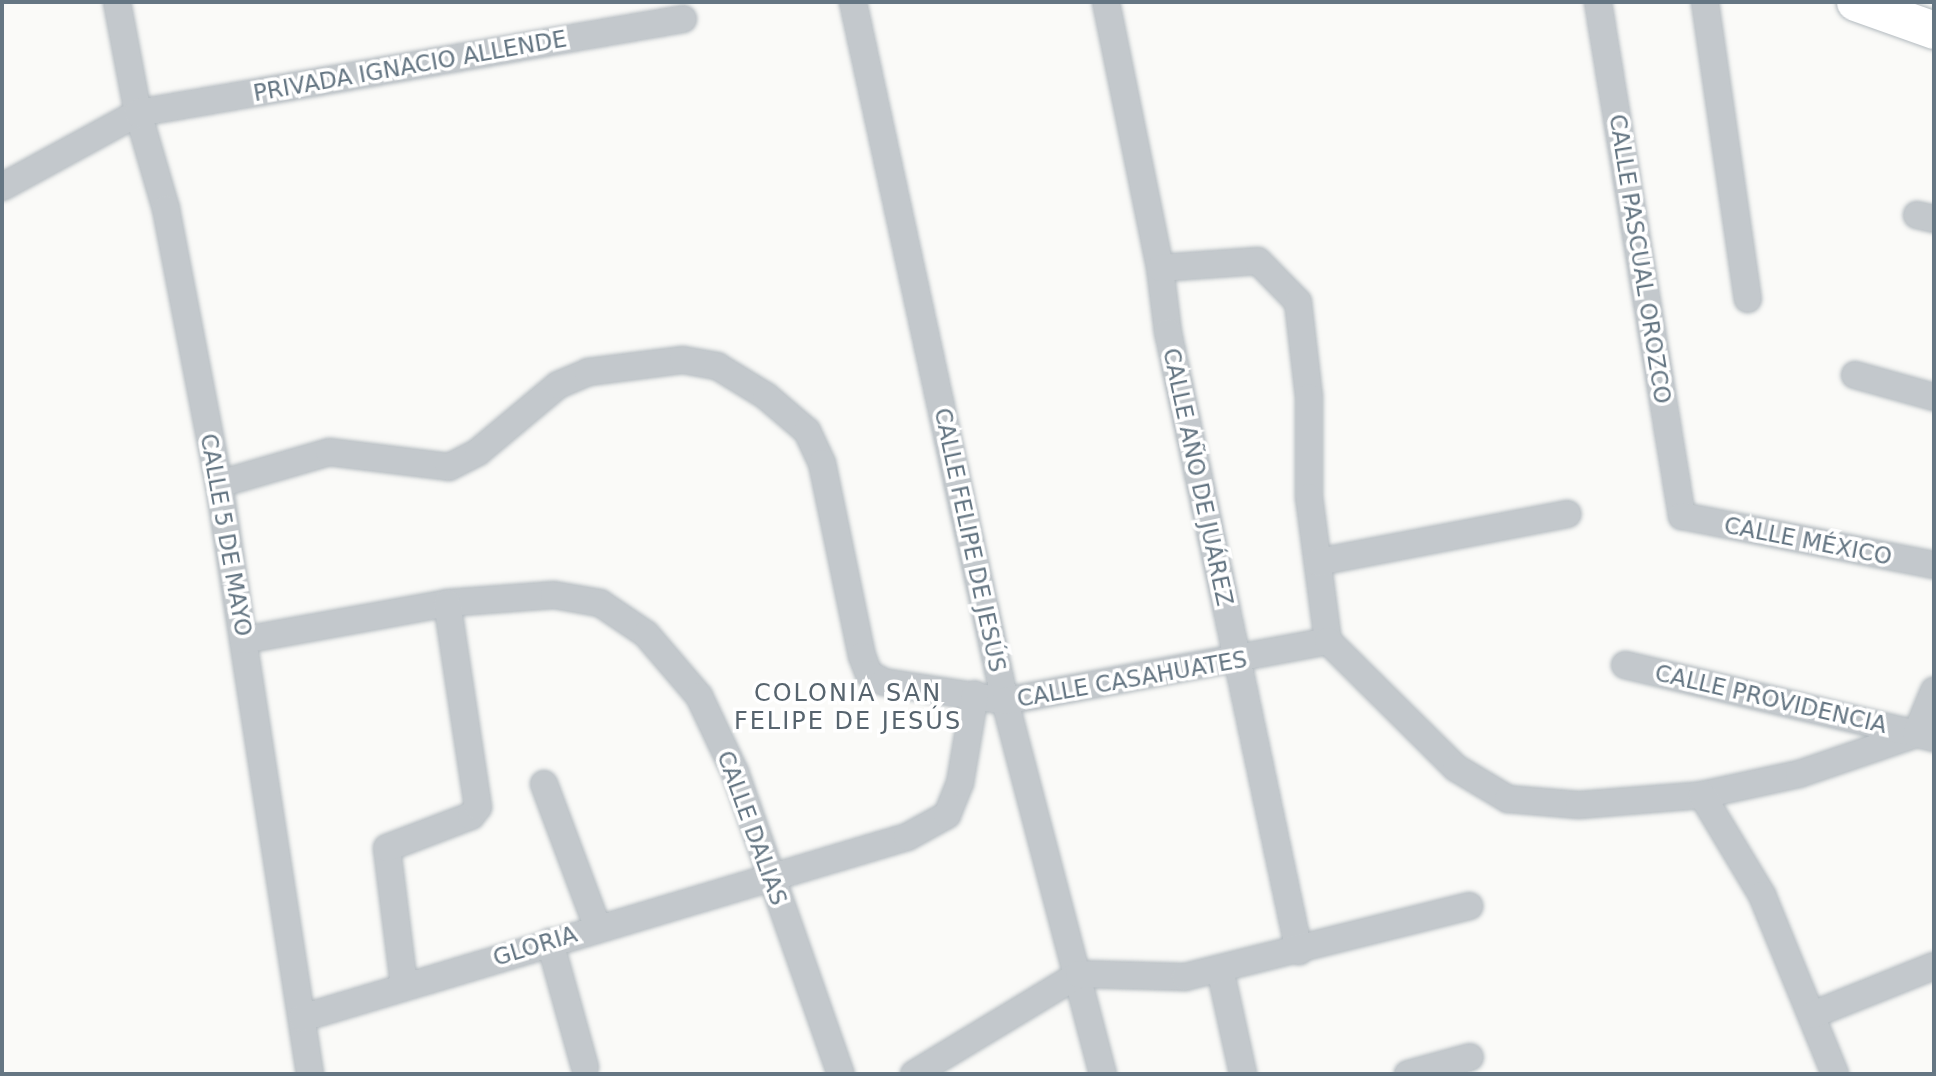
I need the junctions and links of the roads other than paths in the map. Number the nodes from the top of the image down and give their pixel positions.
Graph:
1 (117, 2) edge
2 (853, 2) edge
3 (1106, 2) edge
4 (1598, 2) edge
5 (1705, 2) edge
6 (1856, 2) edge
7 (682, 19) dead end
8 (1934, 30) edge
9 (138, 113) junction
10 (2, 187) edge
11 (1160, 268) junction
12 (1748, 299) dead end
13 (1855, 375) dead end
14 (1934, 397) edge
15 (219, 484) junction
16 (1567, 514) dead end
17 (1682, 516) joint
18 (1318, 562) junction
19 (1934, 565) edge
20 (447, 603) junction
21 (244, 640) junction
22 (1328, 641) junction
23 (1236, 662) junction
24 (1625, 665) dead end
25 (1934, 691) edge
26 (975, 694) junction
27 (1005, 701) junction
28 (1925, 736) edge
29 (544, 784) dead end
30 (1702, 795) junction
31 (769, 877) junction
32 (1469, 906) dead end
33 (597, 926) junction
34 (550, 942) junction
35 (1299, 951) junction
36 (1934, 966) edge
37 (1220, 970) junction
38 (1079, 974) junction
39 (404, 985) junction
40 (1812, 1015) junction
41 (302, 1018) junction
42 (1470, 1057) dead end
43 (585, 1067) dead end
44 (310, 1074) edge
45 (841, 1074) edge
46 (914, 1074) edge
47 (1103, 1074) edge
48 (1243, 1074) edge
49 (1408, 1074) edge
50 (1835, 1074) edge

1 - 9 street, CALLE 5 DE MAYO
2 - 27 street, CALLE FELIPE DE JESÚS
3 - 11 street, CALLE AÑO DE JUÁREZ
4 - 17 street, CALLE PASCUAL OROZCO
5 - 12 street
6 - 8 street
7 - 9 street, PRIVADA IGNACIO ALLENDE
9 - 10 street, PRIVADA IGNACIO ALLENDE
9 - 15 street, CALLE 5 DE MAYO
11 - 18 street
11 - 23 street, CALLE AÑO DE JUÁREZ
13 - 14 street
15 - 21 street, CALLE 5 DE MAYO
15 - 26 street, CALLE CASAHUATES
16 - 18 street
17 - 19 street, CALLE MÉXICO
18 - 22 street
20 - 21 street, CALLE DALIAS
20 - 31 street, CALLE DALIAS
20 - 39 street
21 - 41 street, CALLE 5 DE MAYO
22 - 23 street, CALLE CASAHUATES
22 - 30 street
23 - 27 street, CALLE CASAHUATES
23 - 35 street, CALLE AÑO DE JUÁREZ
24 - 28 street, CALLE PROVIDENCIA
25 - 28 street
26 - 27 street, CALLE CASAHUATES
26 - 31 street, GLORIA
27 - 38 street, CALLE FELIPE DE JESÚS
28 - 30 street
29 - 33 street
30 - 40 street
31 - 33 street, GLORIA
31 - 45 street, CALLE DALIAS
32 - 35 street
33 - 34 street, GLORIA
34 - 39 street, GLORIA
34 - 43 street
35 - 37 street
36 - 40 street
37 - 38 street
37 - 48 street
38 - 46 street
38 - 47 street, CALLE FELIPE DE JESÚS
39 - 41 street, GLORIA
40 - 50 street
41 - 44 street, CALLE 5 DE MAYO
42 - 49 street

